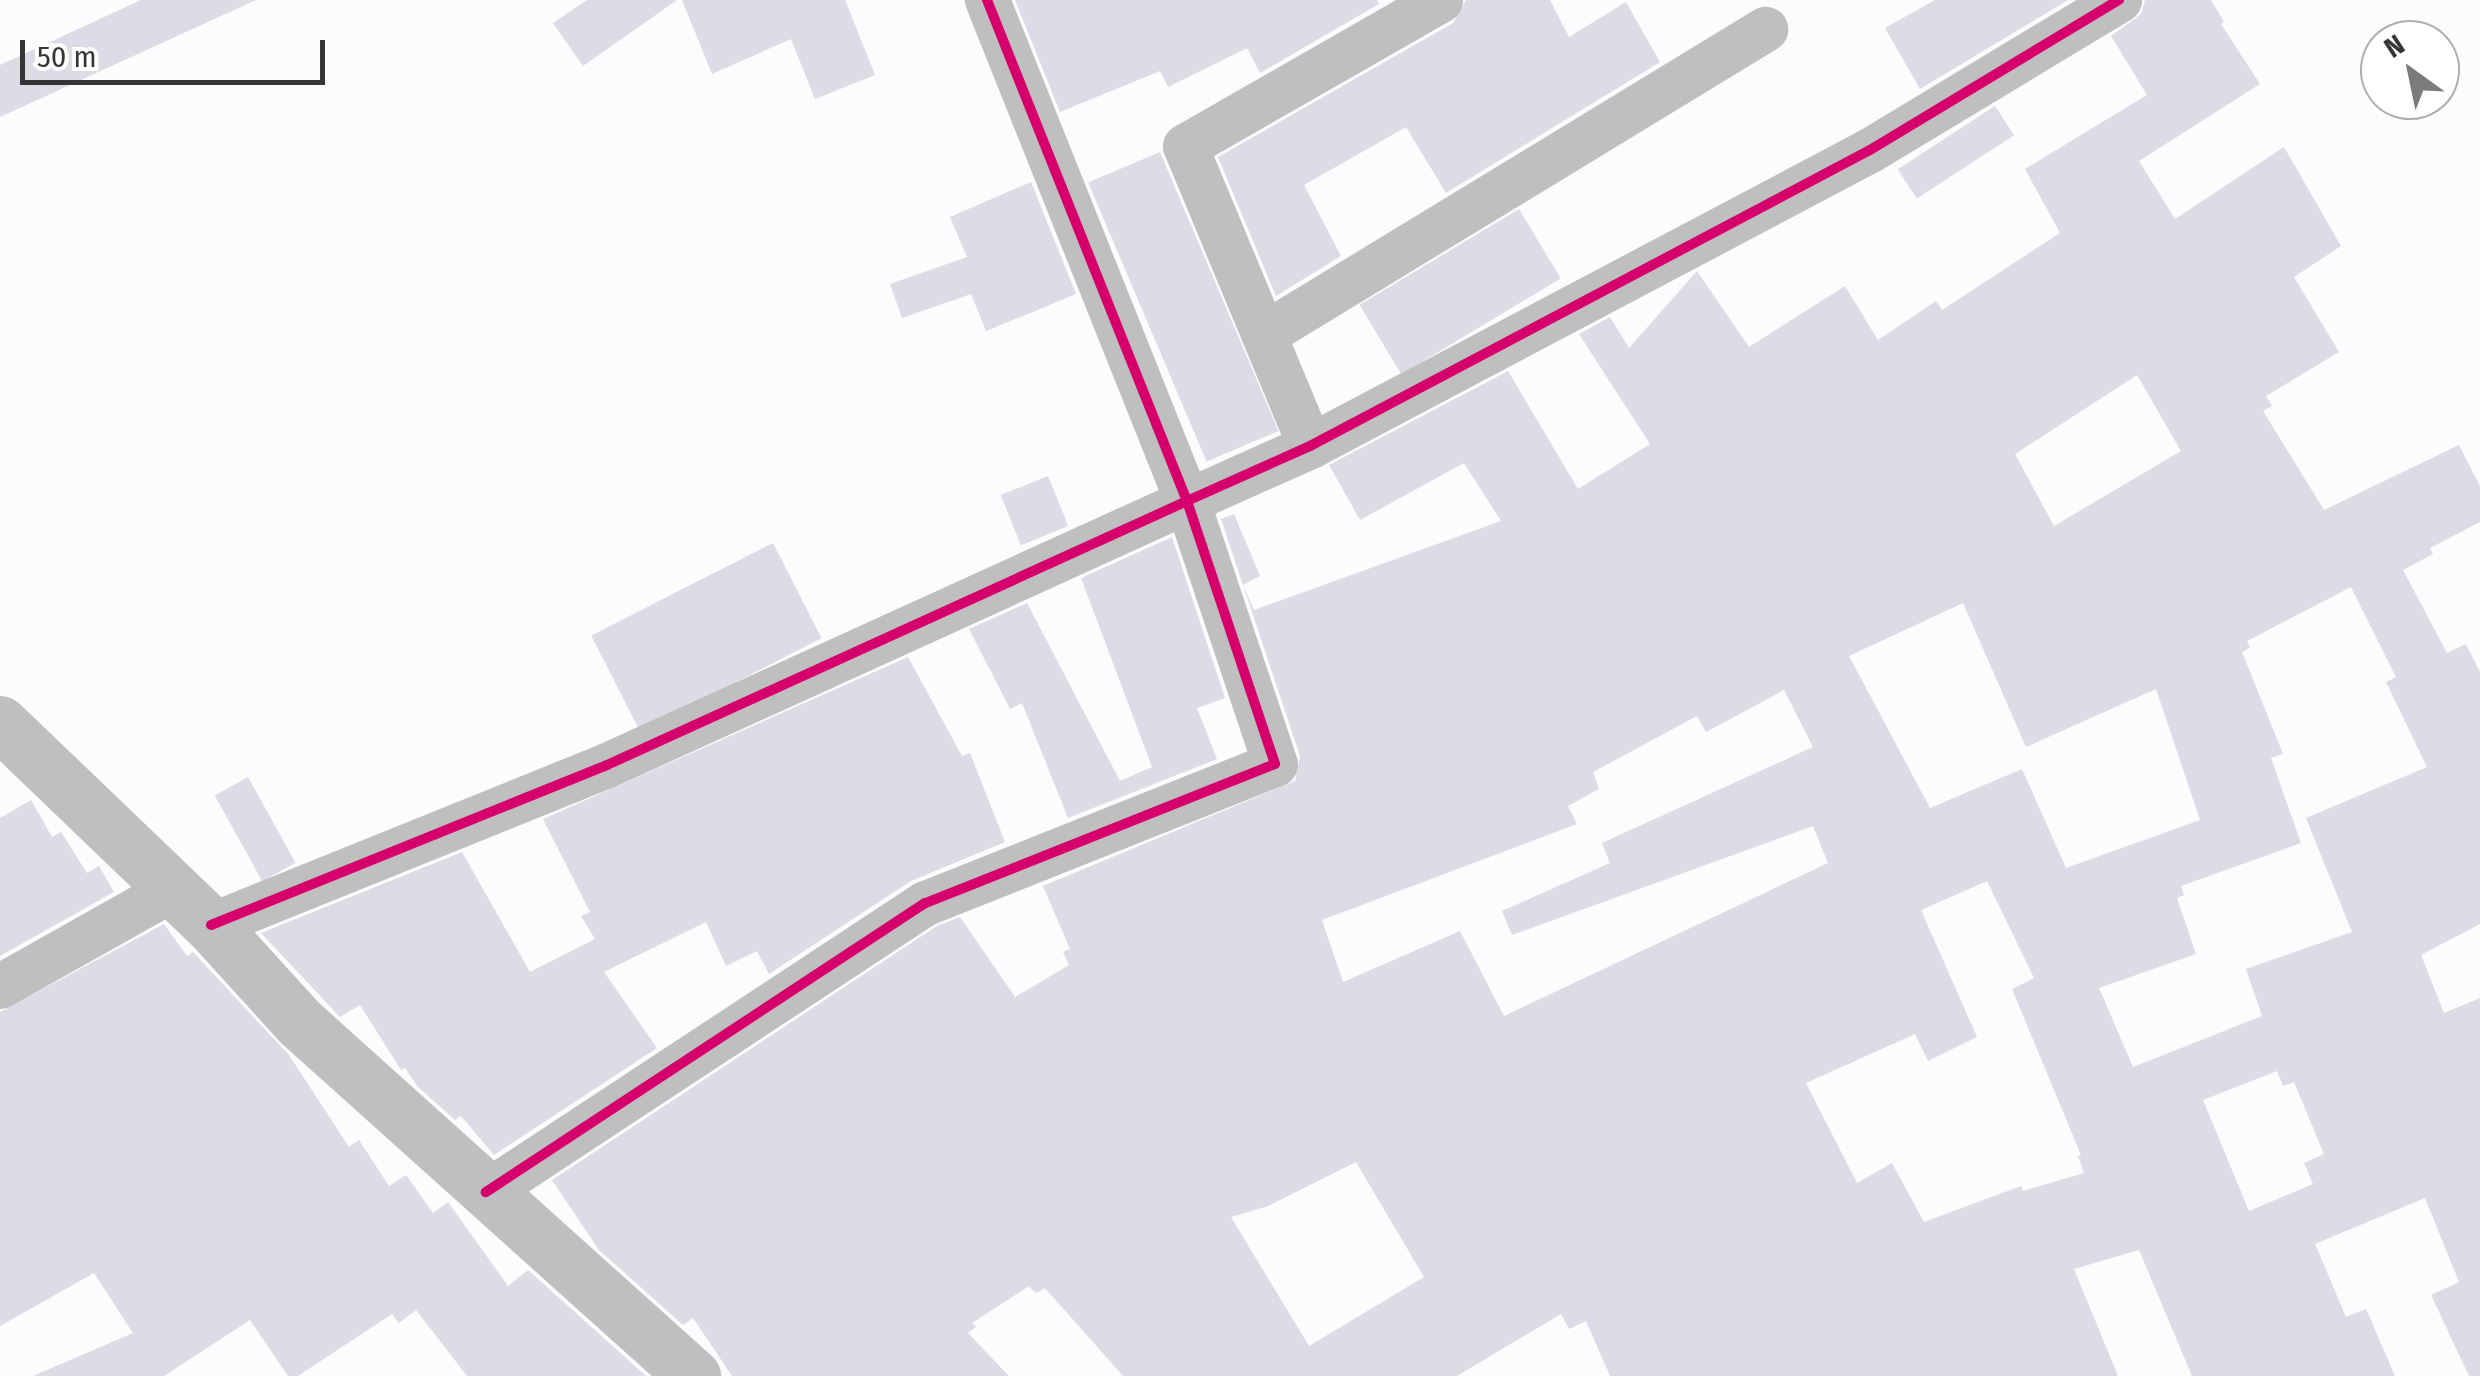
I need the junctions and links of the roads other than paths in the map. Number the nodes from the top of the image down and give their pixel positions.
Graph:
1 (987, 0) edge
2 (1440, 0) edge
3 (2119, 0) edge
4 (1764, 29) dead end
5 (1264, 334) junction
6 (1310, 446) junction
7 (1187, 501) junction
8 (0, 723) edge
9 (191, 907) junction
10 (0, 986) edge
11 (486, 1192) junction
12 (693, 1376) edge

1 - 7 street
2 - 5 street
3 - 6 street
4 - 5 street
5 - 6 street
6 - 7 street
7 - 9 street
7 - 11 street
8 - 9 main road
9 - 10 street
9 - 11 main road
11 - 12 main road

